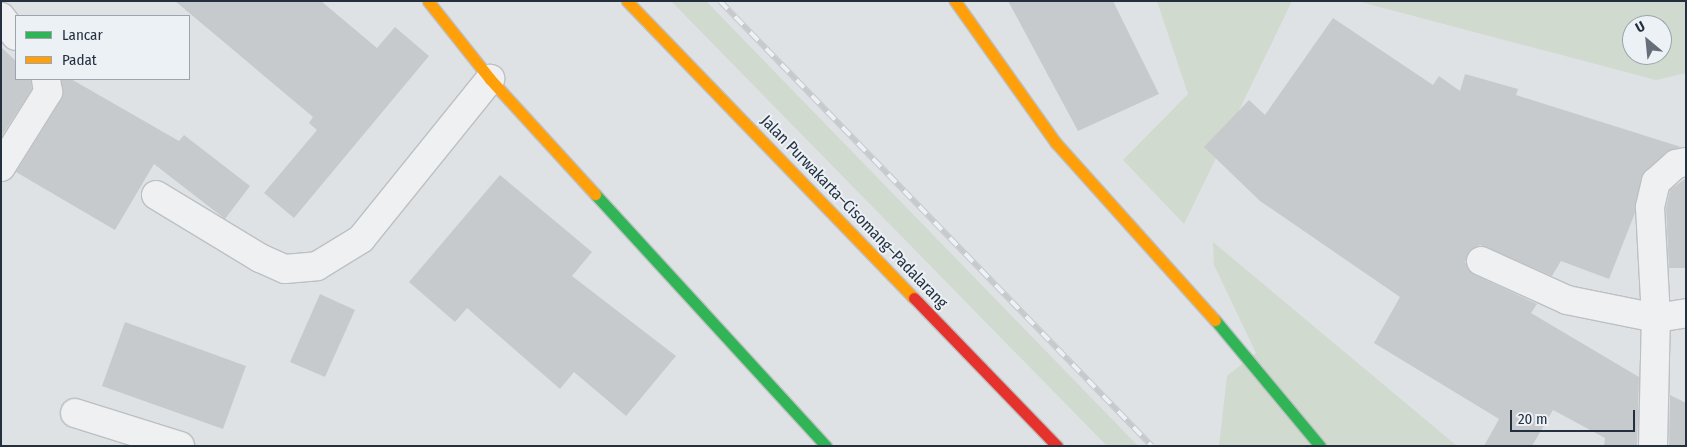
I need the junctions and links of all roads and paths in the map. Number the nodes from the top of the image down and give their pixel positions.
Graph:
1 (428, 1) edge
2 (627, 1) edge
3 (955, 1) edge
4 (1, 17) edge
5 (15, 35) edge
6 (490, 79) junction
7 (46, 80) edge
8 (1686, 162) edge
9 (1, 167) edge
10 (156, 195) dead end
11 (1481, 261) dead end
12 (1686, 313) edge
13 (1656, 318) junction
14 (75, 413) dead end
15 (180, 446) edge
16 (826, 446) edge
17 (1057, 446) edge
18 (1320, 446) edge
19 (1653, 446) edge

1 - 6 main road
2 - 17 main road, Jalan Purwakarta–Cisomang–Padalarang
3 - 18 main road
4 - 5 street
6 - 10 street
6 - 16 main road
7 - 9 street
8 - 13 street
11 - 13 street
12 - 13 street
13 - 19 street
14 - 15 street

